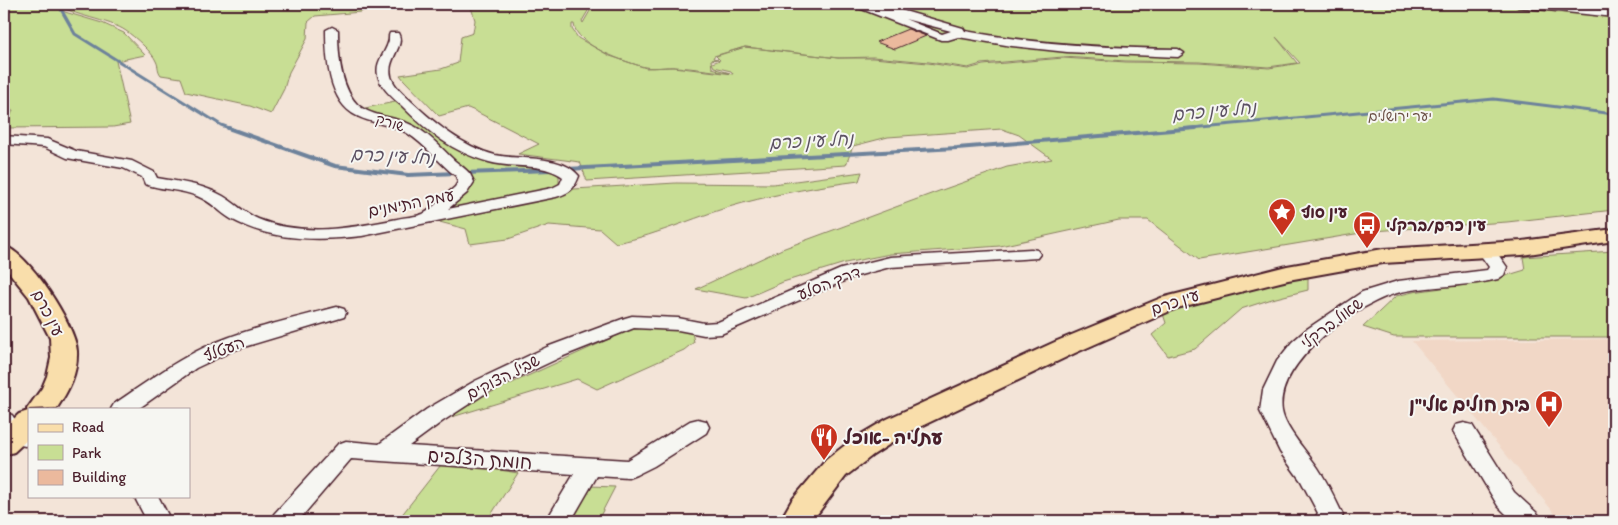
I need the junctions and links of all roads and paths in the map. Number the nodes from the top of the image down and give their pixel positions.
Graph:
1 (858, 4) edge
2 (870, 4) edge
3 (1518, 4) edge
4 (1614, 14) edge
5 (332, 30) dead end
6 (957, 34) junction
7 (394, 35) dead end
8 (1178, 53) dead end
9 (4, 140) edge
10 (425, 218) junction
11 (1614, 235) edge
12 (1486, 250) junction
13 (4, 253) edge
14 (1032, 254) dead end
15 (337, 313) dead end
16 (632, 322) joint
17 (42, 408) edge
18 (123, 408) edge
19 (698, 427) dead end
20 (1464, 431) dead end
21 (384, 452) junction
22 (590, 467) junction
23 (147, 498) edge
24 (1328, 518) edge
25 (159, 521) edge
26 (283, 521) edge
27 (558, 521) edge
28 (796, 521) edge
29 (1529, 521) edge

1 - 6 street
2 - 6 street
3 - 4 street
5 - 10 street, שורק
6 - 8 street
7 - 10 street, עמק התימנים
9 - 10 street, עמק התימנים
11 - 12 main road, עין כרם
12 - 24 street, שאול ברקלי
12 - 28 main road, עין כרם
13 - 17 main road, עין כרם
14 - 16 street, דרך הסלע
15 - 18 street, העטלף
16 - 21 street, שביל הצוקים
19 - 22 street, חומת הצלפים
20 - 29 street
21 - 22 street, חומת הצלפים
21 - 26 street, חומת הצלפים
22 - 27 street
23 - 25 street

